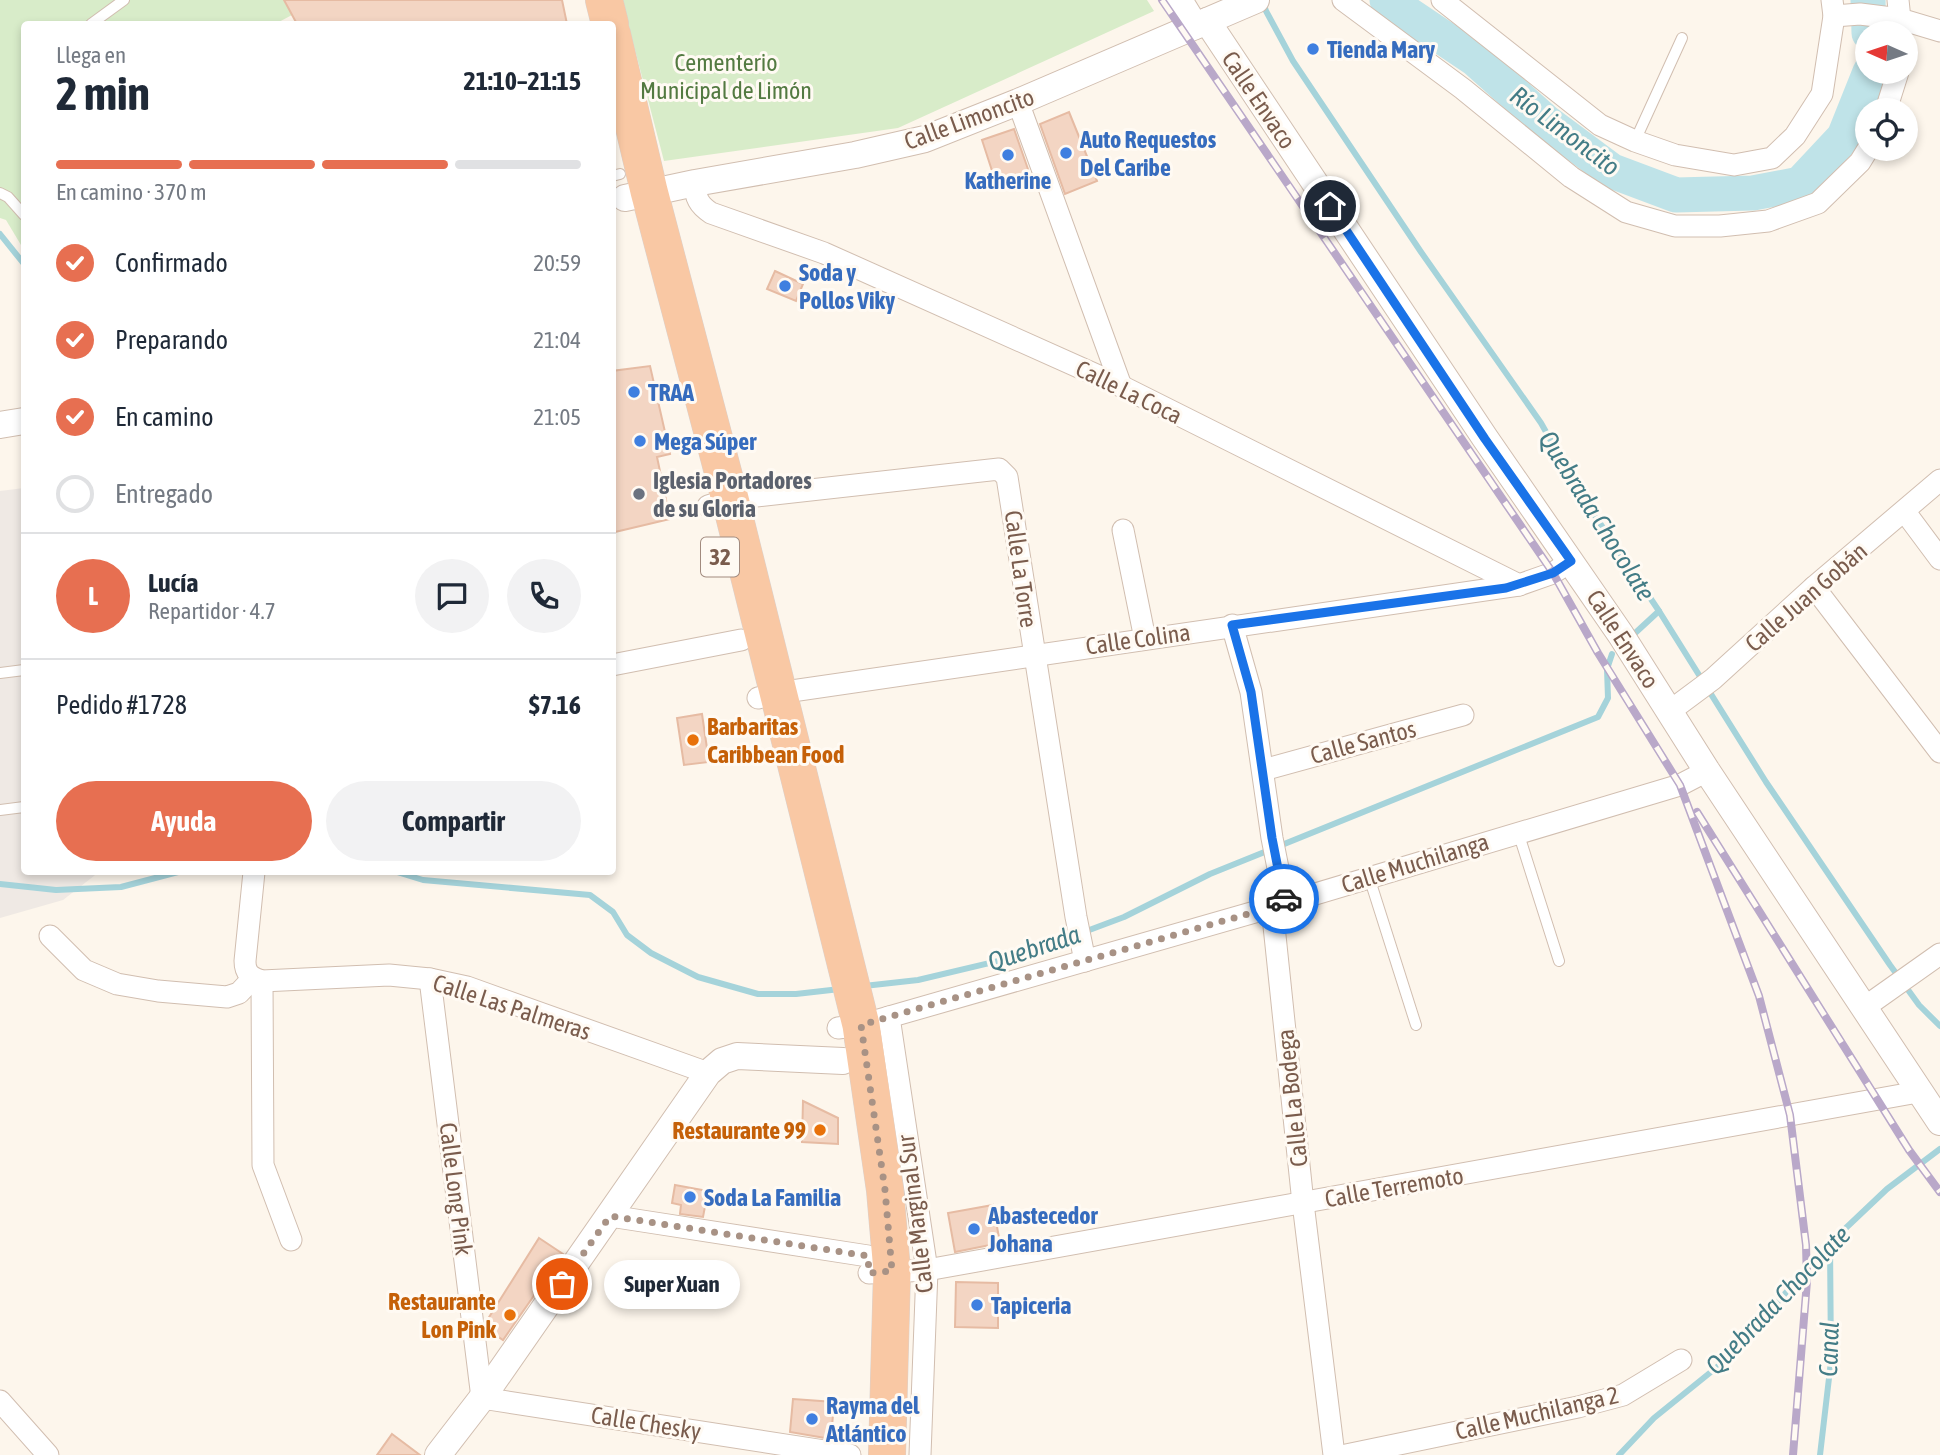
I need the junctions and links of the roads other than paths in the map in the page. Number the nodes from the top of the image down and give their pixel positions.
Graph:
1 (124, 0) edge
2 (580, 0) edge
3 (604, 0) edge
4 (1179, 0) edge
5 (1343, 0) edge
6 (1442, 0) edge
7 (1253, 1) edge
8 (1833, 8) edge
9 (1896, 17) edge
10 (95, 21) edge
11 (585, 21) edge
12 (609, 21) edge
13 (1201, 23) junction
14 (1940, 31) edge
15 (1682, 38) dead end
16 (616, 81) edge
17 (1018, 102) junction
18 (1635, 141) junction
19 (1861, 161) edge
20 (624, 176) edge
21 (695, 183) junction
22 (0, 192) edge
23 (21, 212) edge
24 (1121, 386) junction
25 (21, 422) edge
26 (0, 425) edge
27 (1940, 480) edge
28 (719, 503) junction
29 (1905, 512) junction
30 (1122, 530) dead end
31 (1940, 559) edge
32 (1571, 561) junction
33 (1519, 585) junction
34 (1814, 587) junction
35 (1232, 625) junction
36 (1145, 639) junction
37 (741, 640) junction
38 (1033, 654) junction
39 (616, 664) edge
40 (21, 670) edge
41 (0, 673) edge
42 (768, 696) junction
43 (1670, 711) junction
44 (1463, 715) dead end
45 (1940, 752) edge
46 (1263, 770) junction
47 (1707, 771) junction
48 (21, 807) edge
49 (0, 810) edge
50 (1518, 832) junction
51 (254, 875) edge
52 (1369, 877) junction
53 (1278, 905) junction
54 (50, 936) dead end
55 (1084, 954) junction
56 (1940, 954) edge
57 (1559, 961) dead end
58 (430, 979) junction
59 (257, 980) junction
60 (1872, 1002) junction
61 (854, 1024) junction
62 (1416, 1025) dead end
63 (708, 1073) junction
64 (1918, 1092) junction
65 (1940, 1122) edge
66 (1303, 1203) junction
67 (610, 1216) junction
68 (291, 1240) dead end
69 (889, 1268) junction
70 (1681, 1360) dead end
71 (482, 1398) junction
72 (0, 1401) edge
73 (48, 1455) edge
74 (438, 1455) edge
75 (850, 1455) edge
76 (866, 1455) edge
77 (887, 1455) edge
78 (920, 1455) edge
79 (1334, 1455) edge
80 (1346, 1455) edge

1 - 10 lane
2 - 11 highway
3 - 12 highway
4 - 13 street, Calle Envaco
5 - 19 street
6 - 18 street
7 - 13 street, Calle Limoncito
8 - 9 street
8 - 18 street
9 - 14 street
13 - 17 street, Calle Limoncito
13 - 32 street, Calle Envaco
15 - 18 lane
16 - 20 highway, 32
17 - 21 street, Calle Limoncito
17 - 24 street
20 - 21 street, Calle Limoncito
20 - 28 highway, 32
21 - 24 street, Calle La Coca
22 - 23 lane
24 - 33 street, Calle La Coca
25 - 26 street
27 - 29 street, Calle Juan Gobán
28 - 37 highway, 32
28 - 38 street, Calle La Torre
28 - 42 highway, 32
29 - 31 street
29 - 34 street, Calle Juan Gobán
30 - 36 street
32 - 33 street
32 - 43 street, Calle Envaco
33 - 35 street, Calle Colina
34 - 43 street, Calle Juan Gobán
34 - 45 street
35 - 36 street, Calle Colina
35 - 46 street, Calle La Bodega
36 - 38 street, Calle Colina
37 - 39 street
37 - 42 highway, 32
38 - 42 street, Calle Colina
38 - 55 street, Calle La Torre
40 - 41 lane
42 - 61 highway, 32
43 - 47 street, Calle Envaco
44 - 46 street, Calle Santos
46 - 53 street, Calle La Bodega
47 - 50 street, Calle Muchilanga
47 - 60 street, Calle Envaco
48 - 49 lane
50 - 52 street, Calle Muchilanga
50 - 57 lane
51 - 59 street
52 - 53 street, Calle Muchilanga
52 - 62 lane
53 - 55 street, Calle Muchilanga
53 - 66 street, Calle La Bodega
54 - 59 street
55 - 61 street, Calle Muchilanga
56 - 60 street
58 - 59 street, Calle Las Palmeras
58 - 63 street, Calle Las Palmeras
58 - 71 street, Calle Long Pink
59 - 68 street
60 - 64 street, Calle Envaco
61 - 63 street
61 - 69 highway, 32
61 - 69 street, Calle Marginal Sur
63 - 67 street
64 - 65 street, Calle Envaco
64 - 66 street, Calle Terremoto
66 - 69 street, Calle Terremoto
66 - 79 street, Calle La Bodega
67 - 69 street, Calle Terremoto
67 - 71 street
69 - 76 highway, 32
69 - 77 highway, 32
69 - 78 street, Calle Marginal Sur
70 - 80 street, Calle Muchilanga 2
71 - 74 street
71 - 75 street, Calle Chesky
72 - 73 street

